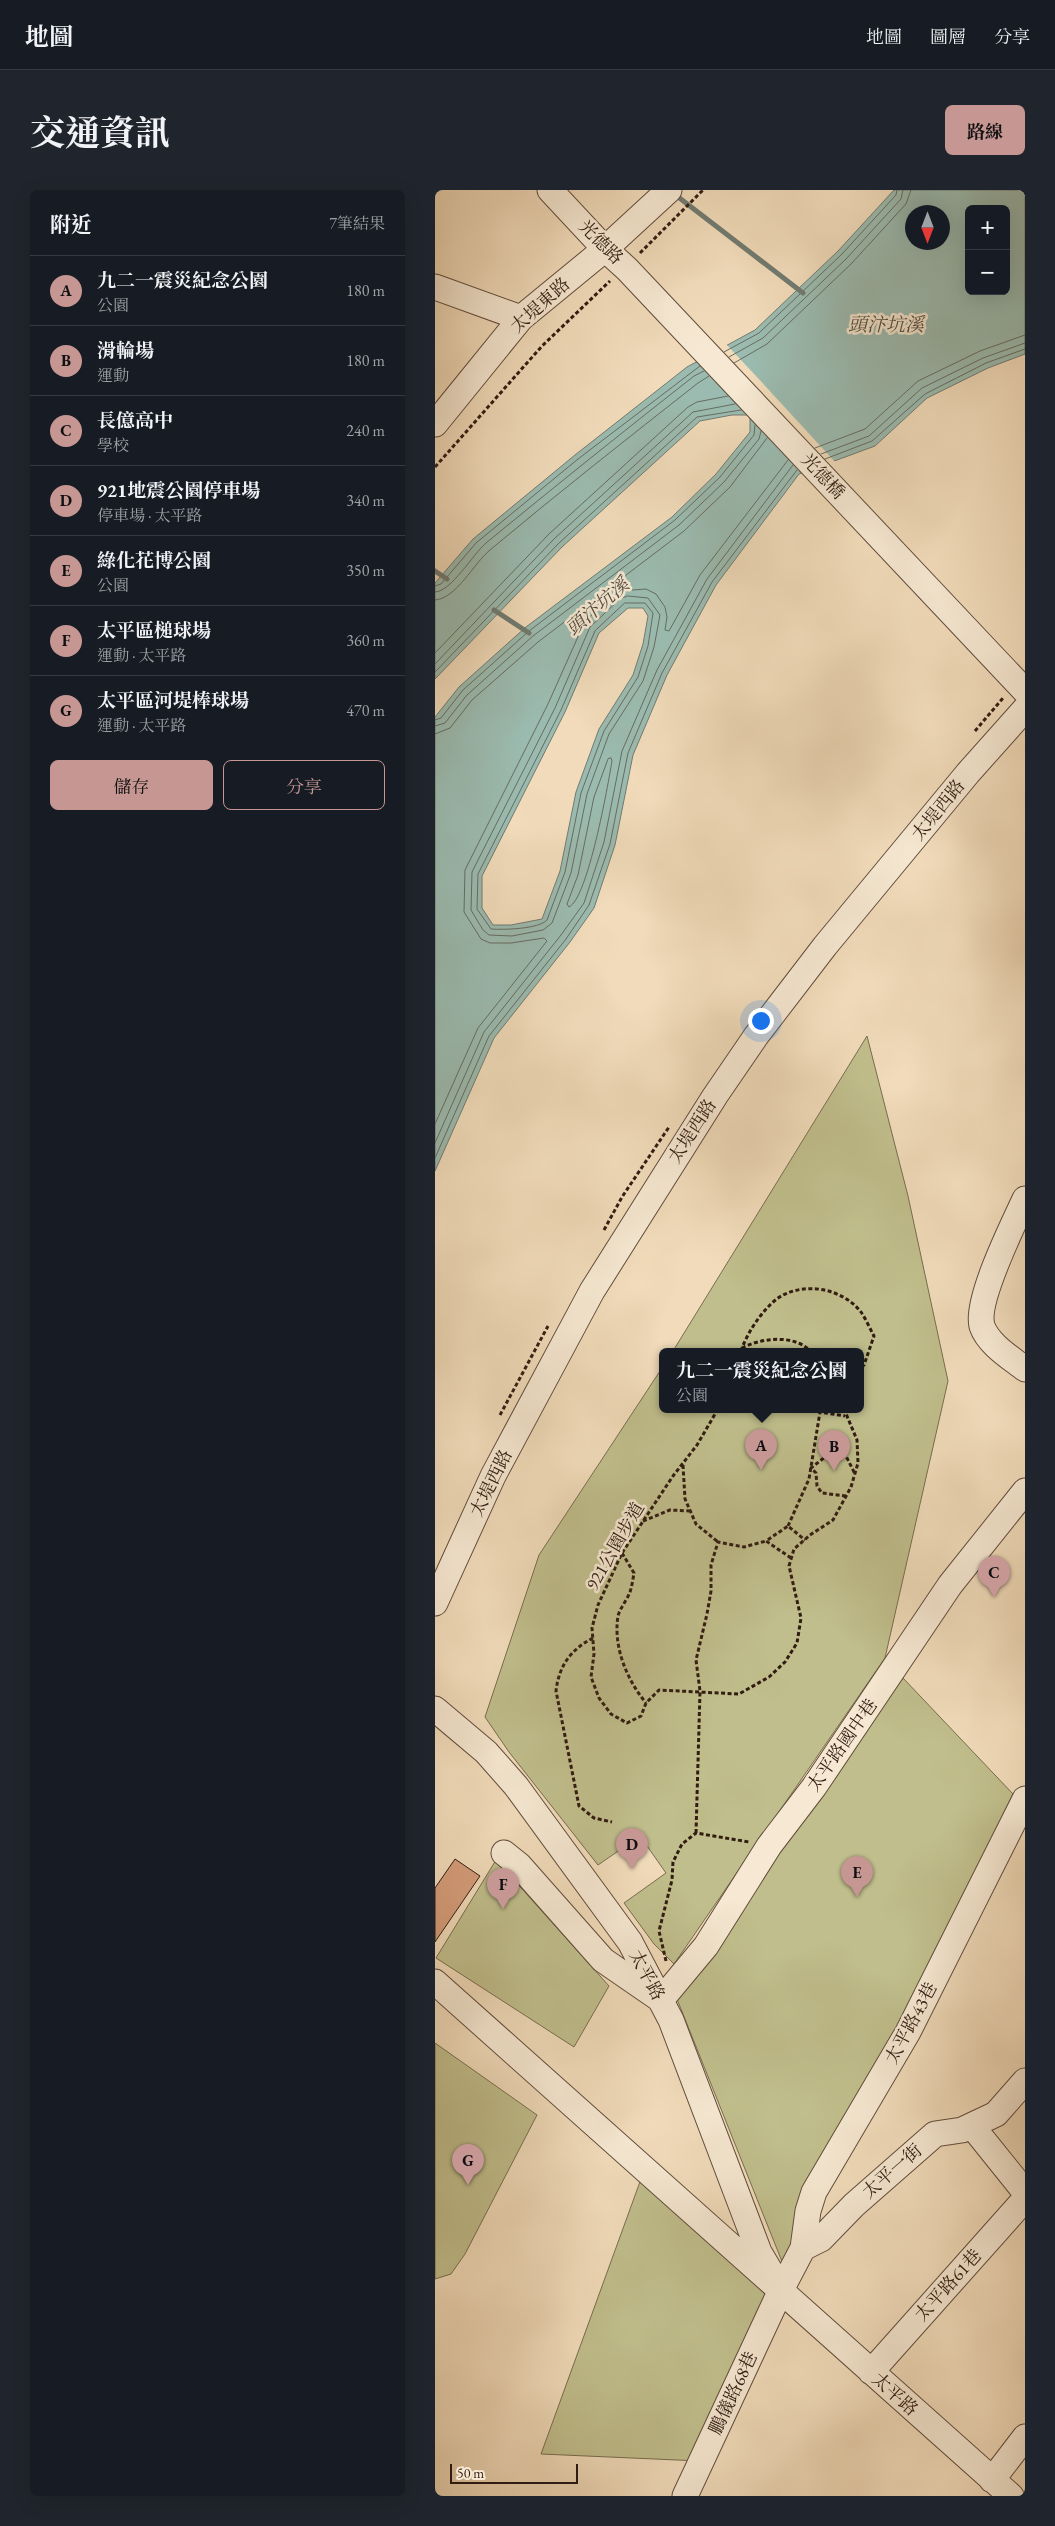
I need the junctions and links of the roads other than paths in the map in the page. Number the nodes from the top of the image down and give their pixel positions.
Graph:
1 (550, 190) edge
2 (664, 195) edge
3 (605, 249) junction
4 (629, 270) joint
5 (435, 288) edge
6 (521, 318) junction
7 (435, 424) edge
8 (1020, 685) edge
9 (1025, 709) edge
10 (1025, 1199) edge
11 (1025, 1369) edge
12 (1025, 1491) edge
13 (435, 1603) edge
14 (435, 1709) edge
15 (1025, 1799) edge
16 (504, 1853) dead end
17 (435, 1982) edge
18 (667, 1994) junction
19 (1025, 2081) edge
20 (972, 2126) junction
21 (1025, 2192) edge
22 (1025, 2199) edge
23 (803, 2248) junction
24 (781, 2290) junction
25 (871, 2372) junction
26 (1025, 2438) edge
27 (992, 2480) junction
28 (685, 2496) edge
29 (1011, 2496) edge

1 - 3 street, 光德路
2 - 3 street, 太堤東路
3 - 4 street, 光德路
3 - 6 street, 太堤東路
4 - 8 street, 光德橋
5 - 6 street
6 - 7 street, 太堤東路
9 - 13 street, 太堤西路
10 - 11 street
12 - 18 street, 太平路國中巷
14 - 18 street, 太平路
15 - 23 street, 太平路43巷
16 - 18 street
17 - 24 street, 太平路
18 - 24 street, 太平路
19 - 20 street, 太平一街
20 - 21 street
20 - 23 street, 太平一街
22 - 25 street, 太平路61巷
23 - 24 street
24 - 25 street, 太平路
24 - 28 street, 鵬儀路68巷
25 - 27 street, 太平路
26 - 27 street
27 - 29 street, 太平路

